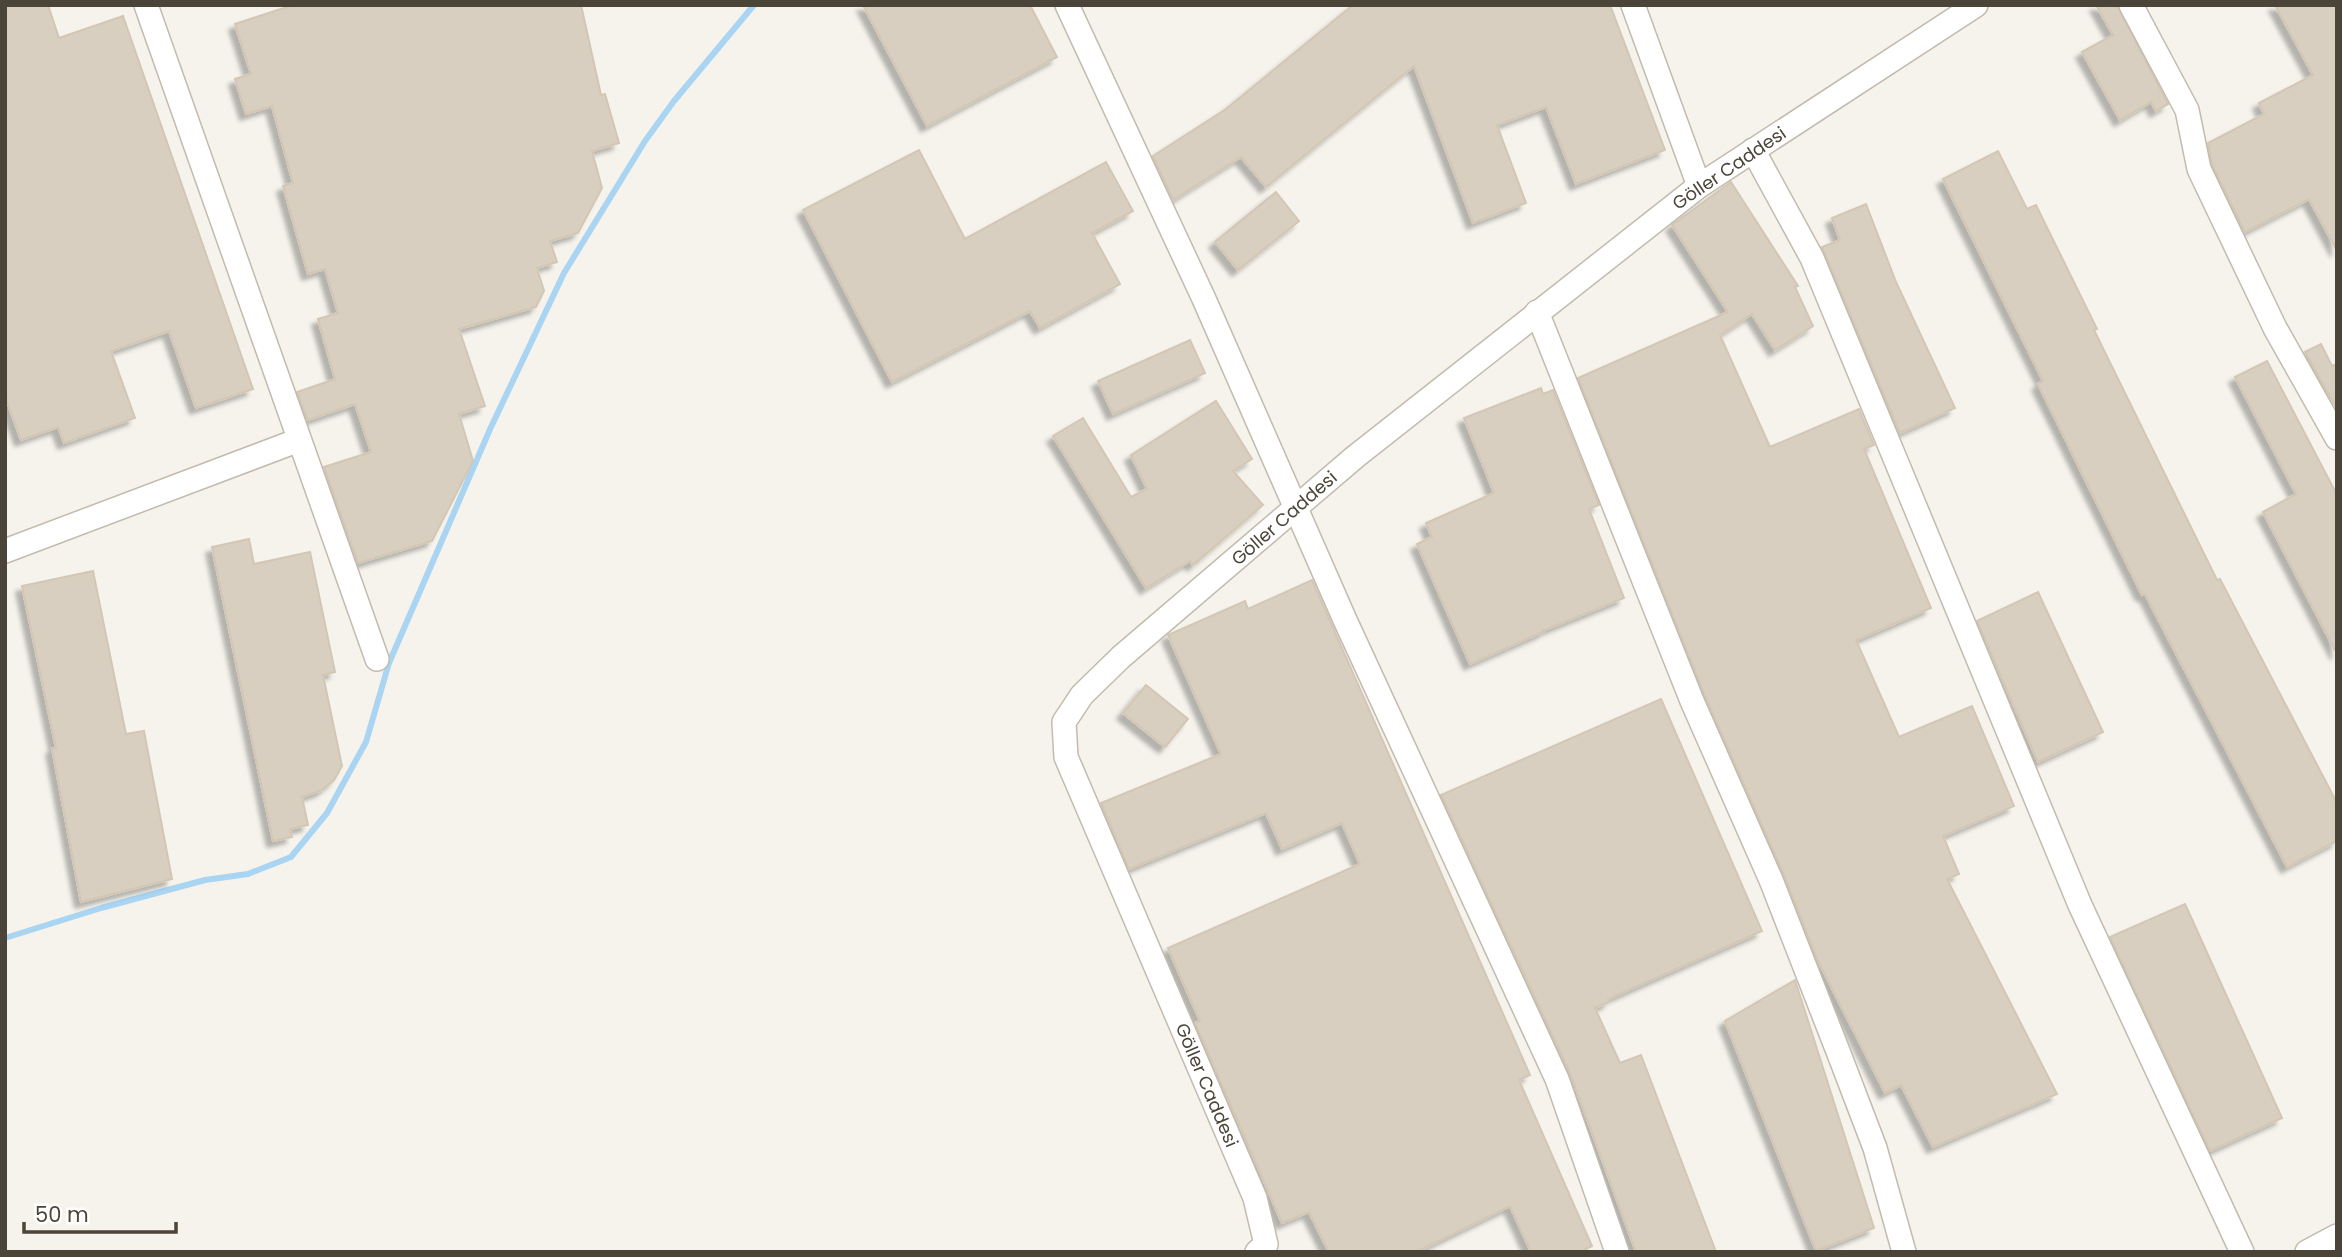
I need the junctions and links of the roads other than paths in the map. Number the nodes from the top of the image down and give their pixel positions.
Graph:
1 (146, 5) edge
2 (1067, 5) edge
3 (1633, 5) edge
4 (1976, 5) edge
5 (2131, 5) edge
6 (1753, 150) junction
7 (1699, 186) junction
8 (1537, 312) junction
9 (2337, 438) edge
10 (299, 440) junction
11 (1297, 508) junction
12 (5, 551) edge
13 (377, 659) dead end
14 (2337, 1236) edge
15 (1261, 1248) edge
16 (1617, 1252) edge
17 (1904, 1252) edge
18 (2242, 1252) edge
19 (2306, 1252) edge

1 - 10 street
2 - 11 street
3 - 7 street
4 - 6 street, Göller Caddesi
5 - 9 street
6 - 7 street, Göller Caddesi
6 - 18 street
7 - 8 street, Göller Caddesi
8 - 11 street, Göller Caddesi
8 - 17 street
10 - 12 street
10 - 13 street
11 - 15 street, Göller Caddesi
11 - 16 street
14 - 19 street

